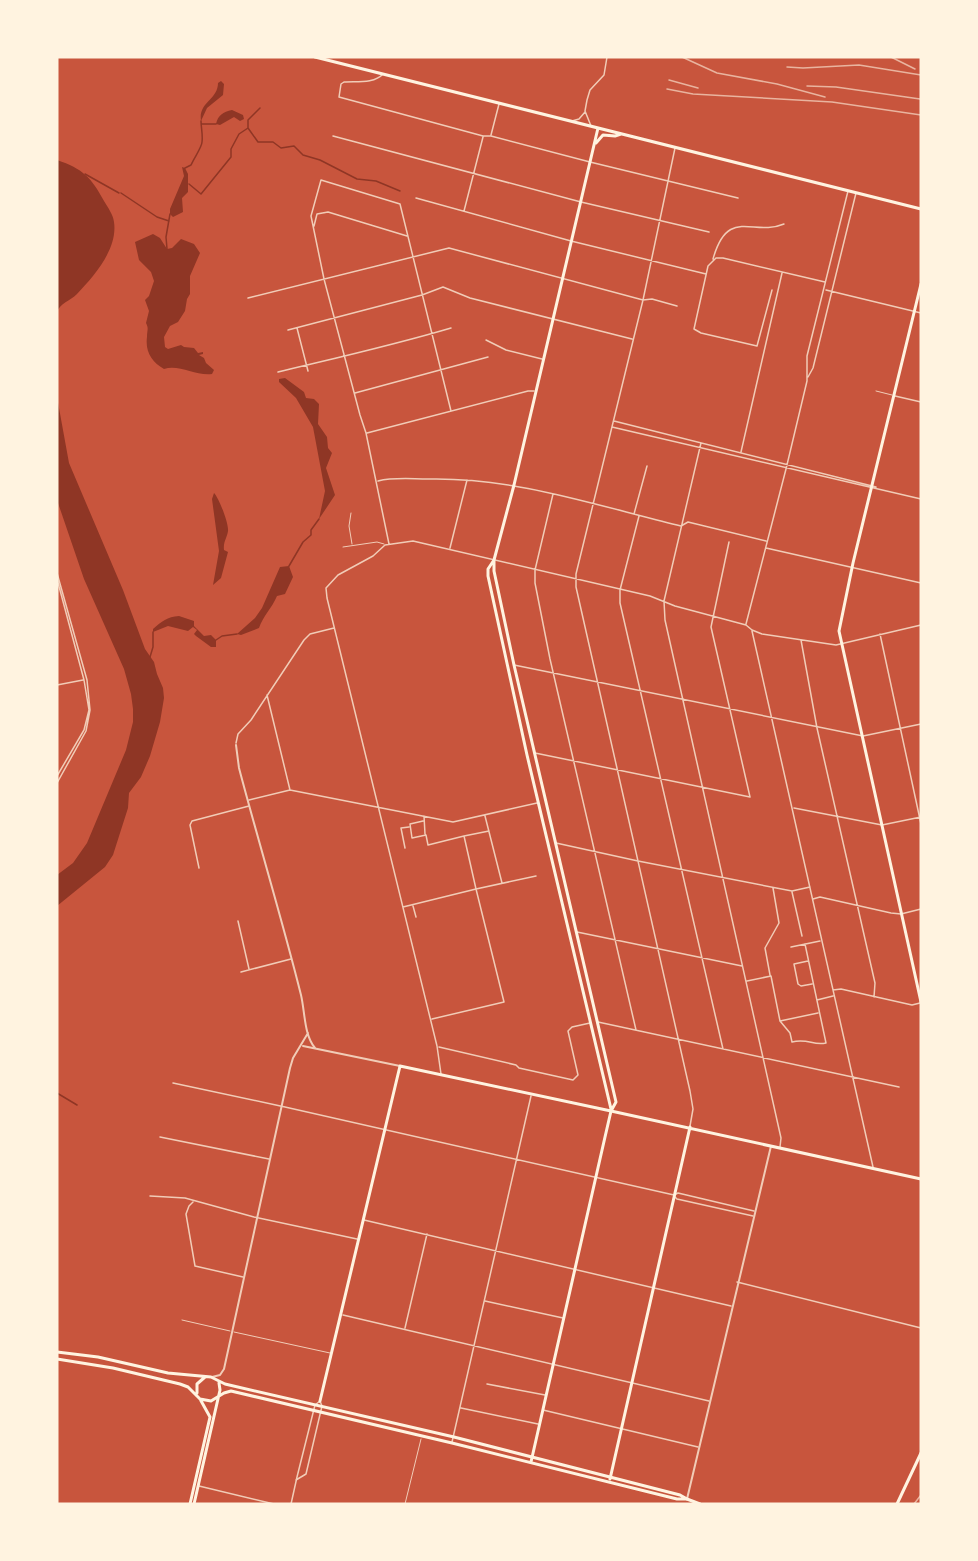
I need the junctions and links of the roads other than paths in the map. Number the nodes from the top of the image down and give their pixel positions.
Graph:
1 (315, 57) edge
2 (607, 57) edge
3 (383, 74) junction
4 (499, 104) junction
5 (585, 111) junction
6 (571, 121) junction
7 (591, 126) junction
8 (598, 128) junction
9 (621, 134) junction
10 (491, 135) junction
11 (333, 136) dead end
12 (483, 136) junction
13 (594, 144) junction
14 (675, 147) junction
15 (590, 162) junction
16 (474, 173) junction
17 (669, 180) junction
18 (848, 190) junction
19 (856, 192) junction
20 (416, 198) dead end
21 (738, 198) dead end
22 (581, 202) junction
23 (921, 209) edge
24 (464, 212) junction
25 (661, 219) junction
26 (784, 224) dead end
27 (314, 230) junction
28 (710, 232) dead end
29 (408, 236) junction
30 (571, 241) junction
31 (413, 256) junction
32 (651, 260) junction
33 (713, 260) junction
34 (782, 272) junction
35 (706, 274) junction
36 (324, 279) junction
37 (562, 279) junction
38 (826, 282) junction
39 (921, 284) edge
40 (824, 289) junction
41 (772, 290) dead end
42 (832, 291) junction
43 (422, 295) junction
44 (248, 298) dead end
45 (643, 300) junction
46 (677, 306) dead end
47 (915, 311) junction
48 (921, 312) edge
49 (334, 317) junction
50 (553, 319) junction
51 (297, 328) junction
52 (451, 328) dead end
53 (288, 330) dead end
54 (431, 334) junction
55 (633, 339) junction
56 (486, 340) dead end
57 (345, 357) junction
58 (488, 357) dead end
59 (543, 360) junction
60 (307, 365) junction
61 (308, 371) dead end
62 (441, 371) junction
63 (278, 372) dead end
64 (807, 378) junction
65 (876, 391) dead end
66 (536, 392) junction
67 (354, 394) junction
68 (894, 396) junction
69 (921, 402) edge
70 (451, 411) junction
71 (613, 421) junction
72 (611, 426) junction
73 (366, 433) junction
74 (701, 443) junction
75 (699, 447) junction
76 (741, 453) junction
77 (788, 464) junction
78 (647, 466) dead end
79 (786, 469) junction
80 (467, 479) junction
81 (377, 481) junction
82 (514, 485) junction
83 (872, 487) junction
84 (553, 494) junction
85 (921, 499) edge
86 (593, 504) junction
87 (351, 513) dead end
88 (634, 515) junction
89 (639, 516) junction
90 (681, 526) junction
91 (767, 541) junction
92 (729, 542) dead end
93 (389, 544) junction
94 (385, 545) junction
95 (343, 546) dead end
96 (353, 546) junction
97 (765, 548) junction
98 (449, 549) junction
99 (494, 560) junction
100 (852, 567) junction
101 (535, 570) junction
102 (57, 573) edge
103 (57, 579) edge
104 (576, 579) junction
105 (921, 583) edge
106 (620, 590) junction
107 (664, 601) junction
108 (713, 617) junction
109 (921, 624) edge
110 (746, 625) junction
111 (334, 628) junction
112 (752, 630) junction
113 (880, 634) junction
114 (921, 638) edge
115 (801, 640) junction
116 (841, 644) junction
117 (514, 665) junction
118 (553, 674) junction
119 (85, 680) junction
120 (597, 683) junction
121 (57, 685) edge
122 (640, 691) junction
123 (267, 694) junction
124 (682, 699) junction
125 (730, 708) junction
126 (772, 718) junction
127 (921, 724) edge
128 (817, 728) junction
129 (901, 728) junction
130 (862, 736) junction
131 (236, 745) joint
132 (534, 753) junction
133 (527, 755) junction
134 (573, 761) junction
135 (617, 770) junction
136 (57, 776) edge
137 (661, 779) junction
138 (57, 783) edge
139 (703, 787) junction
140 (290, 790) junction
141 (248, 800) junction
142 (538, 803) junction
143 (249, 806) junction
144 (377, 807) junction
145 (794, 808) junction
146 (485, 815) junction
147 (424, 816) junction
148 (838, 817) junction
149 (920, 817) edge
150 (423, 821) junction
151 (921, 824) edge
152 (882, 825) junction
153 (410, 826) junction
154 (489, 831) junction
155 (426, 835) junction
156 (464, 837) junction
157 (555, 843) junction
158 (405, 848) dead end
159 (595, 851) junction
160 (638, 861) junction
161 (200, 868) dead end
162 (681, 870) junction
163 (536, 876) dead end
164 (722, 878) junction
165 (502, 883) junction
166 (773, 887) junction
167 (810, 887) junction
168 (476, 889) junction
169 (792, 891) junction
170 (812, 899) junction
171 (413, 905) junction
172 (857, 906) junction
173 (403, 907) junction
174 (921, 909) edge
175 (901, 914) junction
176 (416, 917) dead end
177 (238, 921) dead end
178 (576, 932) junction
179 (802, 936) dead end
180 (616, 940) junction
181 (821, 940) junction
182 (805, 944) junction
183 (791, 947) dead end
184 (658, 950) junction
185 (292, 958) junction
186 (702, 958) junction
187 (808, 961) junction
188 (742, 966) junction
189 (250, 970) junction
190 (241, 972) dead end
191 (771, 976) junction
192 (746, 981) junction
193 (813, 984) junction
194 (832, 990) junction
195 (834, 996) junction
196 (874, 997) junction
197 (817, 1000) junction
198 (921, 1003) edge
199 (819, 1012) junction
200 (431, 1020) junction
201 (780, 1021) junction
202 (597, 1022) junction
203 (591, 1023) junction
204 (636, 1030) junction
205 (308, 1033) junction
206 (679, 1039) junction
207 (302, 1046) junction
208 (437, 1046) junction
209 (315, 1048) junction
210 (723, 1049) junction
211 (764, 1057) junction
212 (400, 1066) junction
213 (441, 1075) junction
214 (853, 1077) junction
215 (173, 1083) dead end
216 (899, 1087) dead end
217 (531, 1094) junction
218 (282, 1106) junction
219 (611, 1111) junction
220 (690, 1127) junction
221 (385, 1130) junction
222 (160, 1137) dead end
223 (771, 1146) junction
224 (780, 1148) junction
225 (270, 1160) junction
226 (516, 1160) junction
227 (873, 1168) junction
228 (596, 1178) junction
229 (921, 1179) edge
230 (674, 1195) junction
231 (150, 1196) dead end
232 (193, 1201) junction
233 (754, 1211) junction
234 (753, 1216) junction
235 (257, 1218) junction
236 (363, 1220) junction
237 (426, 1234) junction
238 (359, 1240) junction
239 (496, 1251) junction
240 (575, 1270) junction
241 (243, 1277) junction
242 (737, 1282) junction
243 (653, 1289) junction
244 (485, 1301) junction
245 (731, 1306) junction
246 (340, 1315) junction
247 (563, 1319) junction
248 (182, 1320) dead end
249 (921, 1328) edge
250 (404, 1329) junction
251 (231, 1331) junction
252 (474, 1346) junction
253 (57, 1352) edge
254 (331, 1354) junction
255 (57, 1359) edge
256 (553, 1365) junction
257 (209, 1377) junction
258 (218, 1382) junction
259 (632, 1383) junction
260 (487, 1384) dead end
261 (546, 1395) junction
262 (199, 1397) junction
263 (218, 1397) junction
264 (320, 1401) junction
265 (710, 1401) junction
266 (315, 1405) junction
267 (322, 1406) junction
268 (460, 1408) junction
269 (543, 1410) junction
270 (313, 1411) junction
271 (321, 1412) junction
272 (539, 1424) junction
273 (621, 1429) junction
274 (423, 1430) junction
275 (421, 1436) junction
276 (453, 1437) junction
277 (452, 1443) junction
278 (699, 1447) junction
279 (921, 1454) edge
280 (532, 1457) junction
281 (531, 1462) junction
282 (610, 1477) junction
283 (296, 1480) junction
284 (609, 1482) junction
285 (196, 1485) junction
286 (687, 1499) junction
287 (192, 1504) edge
288 (274, 1504) edge
289 (291, 1504) edge
290 (405, 1504) edge
291 (700, 1504) edge
292 (897, 1504) edge

1 - 3 main road
2 - 5 street
3 - 4 main road
3 - 12 street
4 - 6 main road
4 - 10 street
5 - 6 street
5 - 7 street
6 - 7 main road
7 - 8 main road
8 - 9 main road
8 - 13 main road
9 - 13 main road
9 - 14 main road
10 - 12 street
10 - 15 street
11 - 16 street
12 - 16 street
13 - 15 main road
14 - 17 street
14 - 18 main road
15 - 17 street
15 - 22 main road
16 - 22 street
16 - 24 street
17 - 21 street
17 - 25 street
18 - 19 main road
18 - 38 street
19 - 23 main road
19 - 42 street
20 - 24 street
22 - 25 street
22 - 30 main road
24 - 30 street
25 - 28 street
25 - 32 street
26 - 33 street
27 - 29 street
27 - 29 street
27 - 36 street
29 - 31 street
30 - 32 street
30 - 37 main road
31 - 36 street
31 - 37 street
31 - 43 street
32 - 35 street
32 - 45 street
33 - 34 street
33 - 35 street
34 - 38 street
34 - 76 street
35 - 41 street
36 - 44 street
36 - 49 street
37 - 45 street
37 - 50 main road
38 - 40 street
39 - 47 main road
40 - 42 street
40 - 64 street
42 - 47 street
42 - 64 street
43 - 49 street
43 - 50 street
43 - 54 street
45 - 46 street
45 - 55 street
47 - 48 street
47 - 68 main road
49 - 51 street
49 - 57 street
50 - 55 street
50 - 59 main road
51 - 53 street
51 - 60 street
52 - 54 street
54 - 57 street
54 - 62 street
55 - 71 street
56 - 59 street
57 - 60 street
57 - 67 street
58 - 62 street
59 - 66 main road
60 - 61 street
60 - 63 street
62 - 67 street
62 - 70 street
64 - 77 street
65 - 68 lane
66 - 70 street
66 - 82 main road
67 - 73 street
68 - 69 street
68 - 83 main road
70 - 73 street
71 - 72 street
71 - 74 street
72 - 75 street
72 - 86 street
73 - 81 street
74 - 75 street
74 - 76 street
75 - 79 street
75 - 90 street
76 - 77 street
77 - 79 street
77 - 83 street
78 - 88 street
79 - 83 street
79 - 91 street
80 - 81 street
80 - 82 street
80 - 98 street
81 - 93 street
82 - 84 street
82 - 99 main road
83 - 85 street
83 - 100 main road
84 - 86 street
84 - 101 street
86 - 88 street
86 - 104 street
87 - 96 lane
88 - 89 street
89 - 90 street
89 - 106 street
90 - 91 street
90 - 107 street
91 - 97 street
92 - 108 street
93 - 94 street
93 - 98 street
94 - 96 lane
94 - 111 street
95 - 96 lane
97 - 100 street
97 - 110 street
98 - 99 street
99 - 101 street
99 - 117 main road
99 - 133 main road
100 - 105 street
100 - 116 main road
101 - 104 street
101 - 118 street
102 - 119 street
103 - 119 street
104 - 106 street
104 - 120 street
106 - 107 street
106 - 122 street
107 - 108 street
107 - 124 street
108 - 110 street
108 - 125 street
109 - 113 street
109 - 114 street
110 - 112 street
111 - 123 street
111 - 144 street
112 - 115 street
112 - 126 street
113 - 116 street
113 - 129 street
115 - 116 street
115 - 128 street
116 - 130 main road
117 - 118 street
117 - 132 main road
118 - 120 street
118 - 134 street
119 - 121 street
119 - 136 street
119 - 138 street
120 - 122 street
120 - 135 street
122 - 124 street
122 - 137 street
123 - 131 street
123 - 140 street
124 - 125 street
124 - 139 street
125 - 126 street
125 - 139 street
126 - 128 street
126 - 145 street
127 - 129 street
128 - 130 street
128 - 148 street
129 - 130 street
129 - 149 street
130 - 152 main road
131 - 141 street
132 - 133 main road
132 - 134 street
132 - 157 main road
133 - 142 main road
134 - 135 street
134 - 159 street
135 - 137 street
135 - 160 street
137 - 139 street
137 - 162 street
139 - 164 street
140 - 141 street
140 - 144 street
141 - 143 street
142 - 146 street
142 - 203 main road
143 - 161 street
143 - 185 street
144 - 147 street
144 - 173 street
145 - 148 street
145 - 167 street
146 - 147 street
146 - 154 street
147 - 150 street
148 - 152 street
148 - 172 street
149 - 151 street
149 - 152 street
150 - 153 street
150 - 155 street
152 - 175 main road
153 - 155 street
153 - 158 street
154 - 156 street
154 - 165 street
155 - 156 street
156 - 168 street
157 - 159 street
157 - 178 main road
159 - 160 street
159 - 180 street
160 - 162 street
160 - 184 street
162 - 164 street
162 - 186 street
163 - 165 street
164 - 166 street
164 - 188 street
165 - 168 street
166 - 169 street
166 - 191 street
167 - 169 street
167 - 170 street
168 - 171 street
168 - 200 street
169 - 179 street
170 - 172 street
170 - 181 street
171 - 173 street
171 - 176 street
172 - 175 street
172 - 196 street
173 - 200 street
174 - 175 street
175 - 198 main road
177 - 189 street
178 - 180 street
178 - 202 main road
180 - 184 street
180 - 204 street
181 - 182 street
181 - 194 street
182 - 183 street
182 - 187 street
184 - 186 street
184 - 206 street
185 - 189 street
185 - 205 street
186 - 188 street
186 - 210 street
187 - 193 street
187 - 193 street
188 - 192 street
189 - 190 street
191 - 192 street
191 - 201 street
192 - 211 street
193 - 197 street
194 - 195 street
194 - 196 street
195 - 197 street
195 - 214 street
196 - 198 street
197 - 199 street
199 - 201 street
199 - 201 street
200 - 208 street
202 - 203 main road
202 - 204 street
202 - 219 main road
203 - 208 street
203 - 219 main road
204 - 206 street
205 - 207 street
205 - 209 street
206 - 210 street
206 - 220 street
207 - 209 street
207 - 218 street
208 - 213 street
209 - 212 street
210 - 211 street
211 - 214 street
211 - 224 street
212 - 213 main road
212 - 221 main road
213 - 217 main road
214 - 216 street
214 - 227 street
215 - 218 street
217 - 219 main road
217 - 226 street
218 - 221 street
218 - 225 street
219 - 220 main road
219 - 228 main road
220 - 223 main road
220 - 230 main road
221 - 226 street
221 - 236 main road
222 - 225 street
223 - 224 main road
223 - 233 street
224 - 227 main road
225 - 235 street
226 - 228 street
226 - 239 street
227 - 229 main road
228 - 230 street
228 - 240 main road
230 - 233 street
230 - 234 street
230 - 243 main road
231 - 232 street
232 - 235 street
232 - 241 street
233 - 234 street
234 - 242 street
235 - 238 street
235 - 241 street
236 - 237 street
236 - 238 main road
237 - 239 street
237 - 250 street
238 - 246 main road
239 - 240 street
239 - 244 street
240 - 243 street
240 - 247 main road
241 - 251 street
242 - 245 street
242 - 249 street
243 - 245 street
243 - 259 main road
244 - 247 street
244 - 252 street
245 - 265 street
246 - 250 street
246 - 254 main road
247 - 256 main road
248 - 251 lane
250 - 252 street
251 - 254 lane
251 - 257 street
252 - 256 street
252 - 268 street
253 - 257 main road
254 - 264 main road
255 - 262 main road
256 - 259 street
256 - 261 main road
257 - 258 main road
257 - 262 main road
258 - 263 main road
258 - 266 main road
259 - 265 street
259 - 273 main road
260 - 261 street
261 - 269 main road
262 - 263 main road
262 - 285 main road
263 - 270 main road
263 - 285 main road
264 - 266 street
264 - 267 street
265 - 278 street
266 - 267 main road
266 - 270 street
267 - 271 street
267 - 274 main road
268 - 272 street
268 - 276 street
269 - 272 main road
269 - 273 street
270 - 271 main road
270 - 283 street
271 - 275 main road
271 - 283 street
272 - 280 main road
273 - 278 street
273 - 282 main road
274 - 275 lane
274 - 276 main road
275 - 277 main road
275 - 290 lane
276 - 277 street
276 - 280 main road
277 - 281 main road
278 - 286 street
279 - 292 main road
280 - 281 main road
280 - 282 main road
281 - 284 main road
282 - 284 main road
282 - 286 main road
283 - 289 street
284 - 286 main road
285 - 287 main road
285 - 288 street
286 - 291 main road

